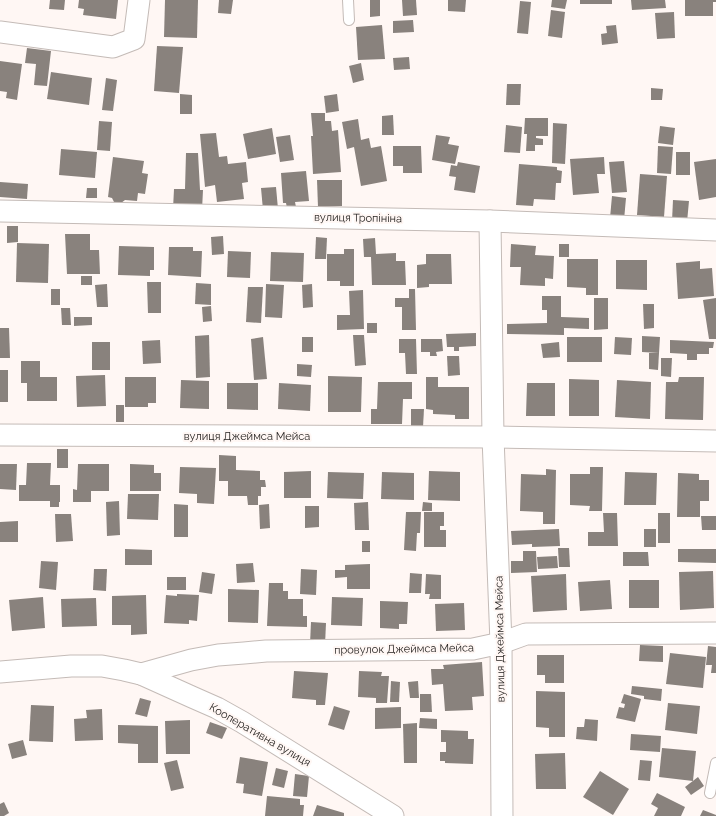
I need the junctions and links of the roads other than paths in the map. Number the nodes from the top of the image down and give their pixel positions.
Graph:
1 (139, 0) edge
2 (348, 0) edge
3 (349, 20) dead end
4 (0, 32) edge
5 (0, 211) edge
6 (490, 221) junction
7 (716, 230) edge
8 (0, 435) edge
9 (493, 437) junction
10 (716, 441) edge
11 (716, 634) edge
12 (501, 643) junction
13 (0, 672) edge
14 (141, 674) junction
15 (716, 763) edge
16 (710, 793) dead end
17 (393, 816) edge
18 (502, 816) edge

1 - 4 street
2 - 3 lane
5 - 6 street, вулиця Тропініна
6 - 7 street, вулиця Тропініна
6 - 9 street, вулиця Джеймса Мейса
8 - 9 street, вулиця Джеймса Мейса
9 - 10 street, вулиця Джеймса Мейса
9 - 12 street, вулиця Джеймса Мейса
11 - 12 street, провулок Джеймса Мейса
12 - 14 street, провулок Джеймса Мейса
12 - 18 street, вулиця Джеймса Мейса
13 - 14 street, Кооперативна вулиця
14 - 17 street, Кооперативна вулиця
15 - 16 lane

